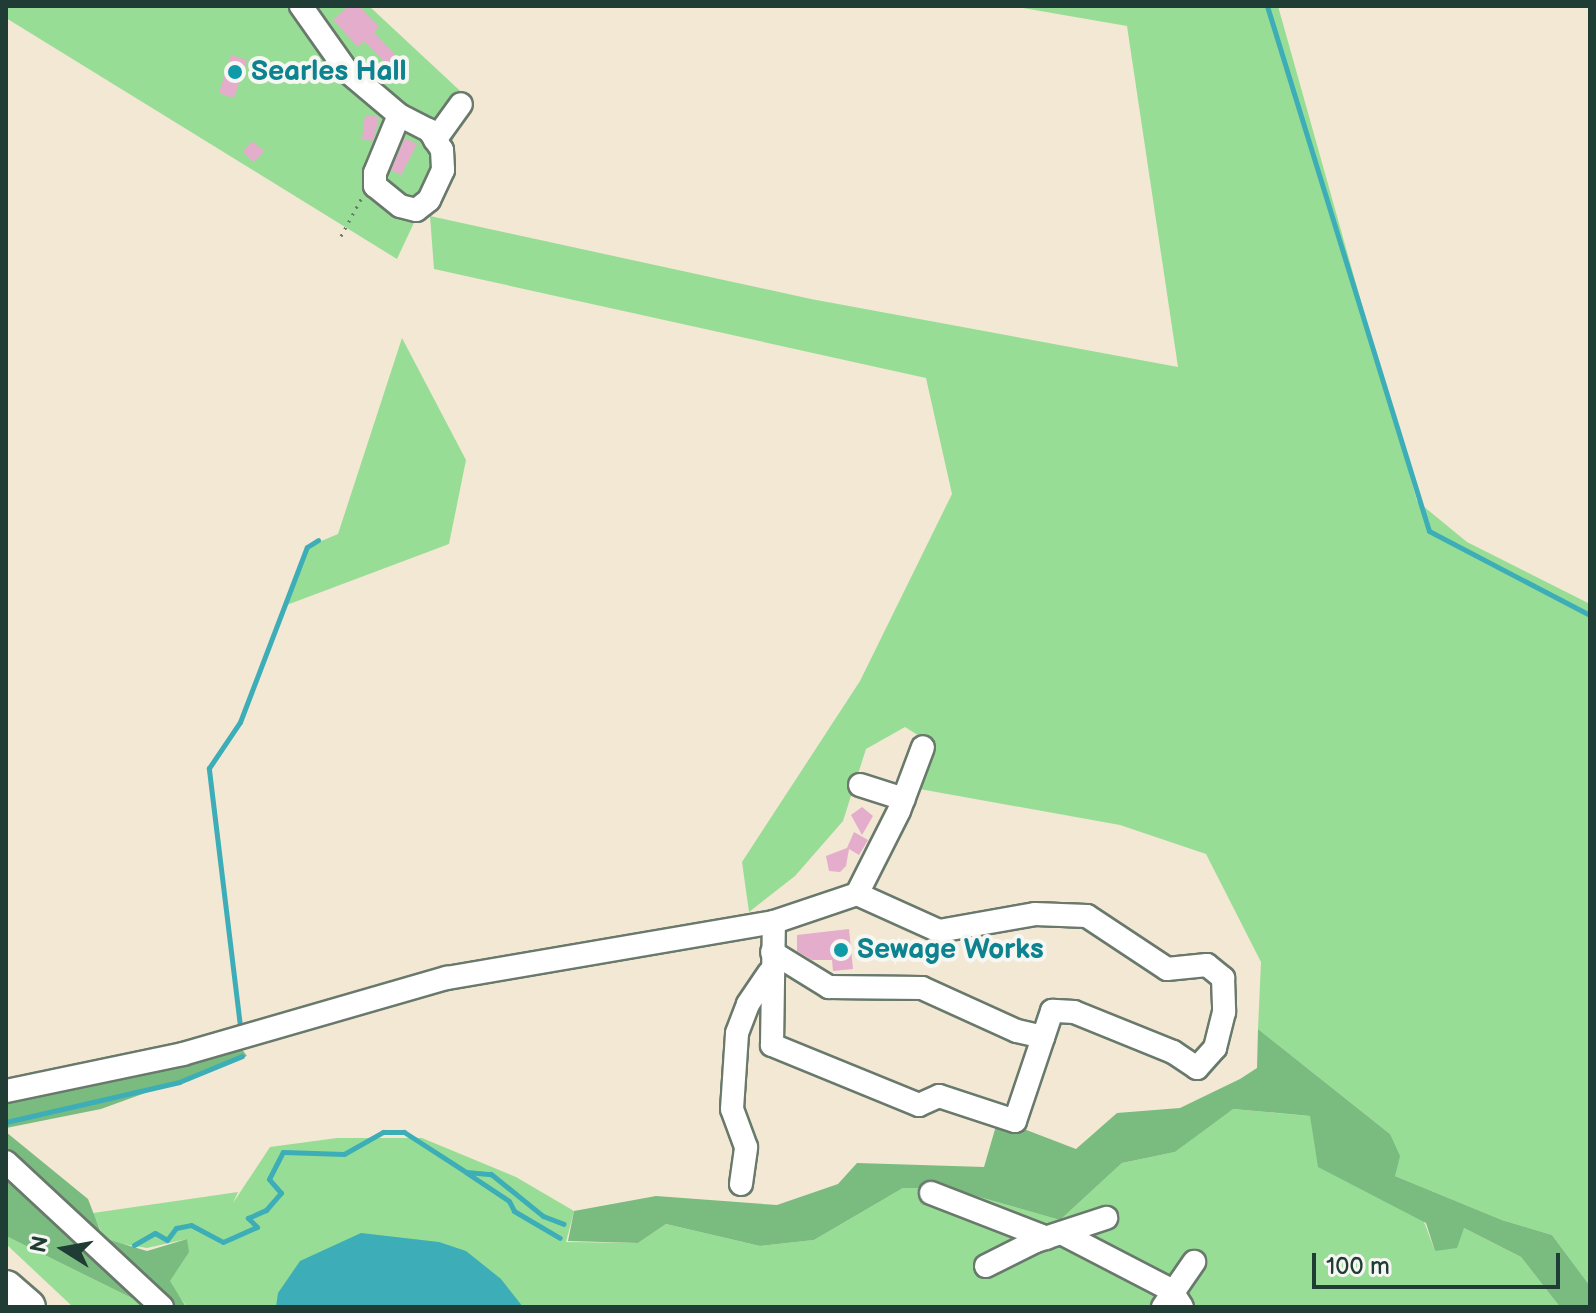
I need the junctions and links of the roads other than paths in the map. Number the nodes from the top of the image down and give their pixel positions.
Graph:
1 (301, 6) edge
2 (461, 104) dead end
3 (399, 115) junction
4 (435, 140) junction
5 (923, 747) dead end
6 (860, 785) dead end
7 (904, 799) junction
8 (857, 894) junction
9 (774, 922) junction
10 (771, 962) junction
11 (1043, 1037) junction
12 (6, 1091) edge
13 (6, 1162) edge
14 (741, 1184) dead end
15 (931, 1193) dead end
16 (1106, 1218) dead end
17 (1056, 1237) junction
18 (1194, 1262) dead end
19 (986, 1266) dead end
20 (6, 1288) edge
21 (1172, 1301) edge
22 (28, 1307) edge
23 (162, 1307) edge

1 - 3 street
2 - 4 street
3 - 4 street
3 - 4 street
5 - 7 street
6 - 7 street
7 - 8 street
8 - 9 street
8 - 11 street
9 - 10 street
9 - 12 street
10 - 11 street
10 - 11 street
10 - 14 street
13 - 23 street
15 - 17 street
16 - 17 street
17 - 19 street
17 - 21 street
18 - 21 street
20 - 22 highway

